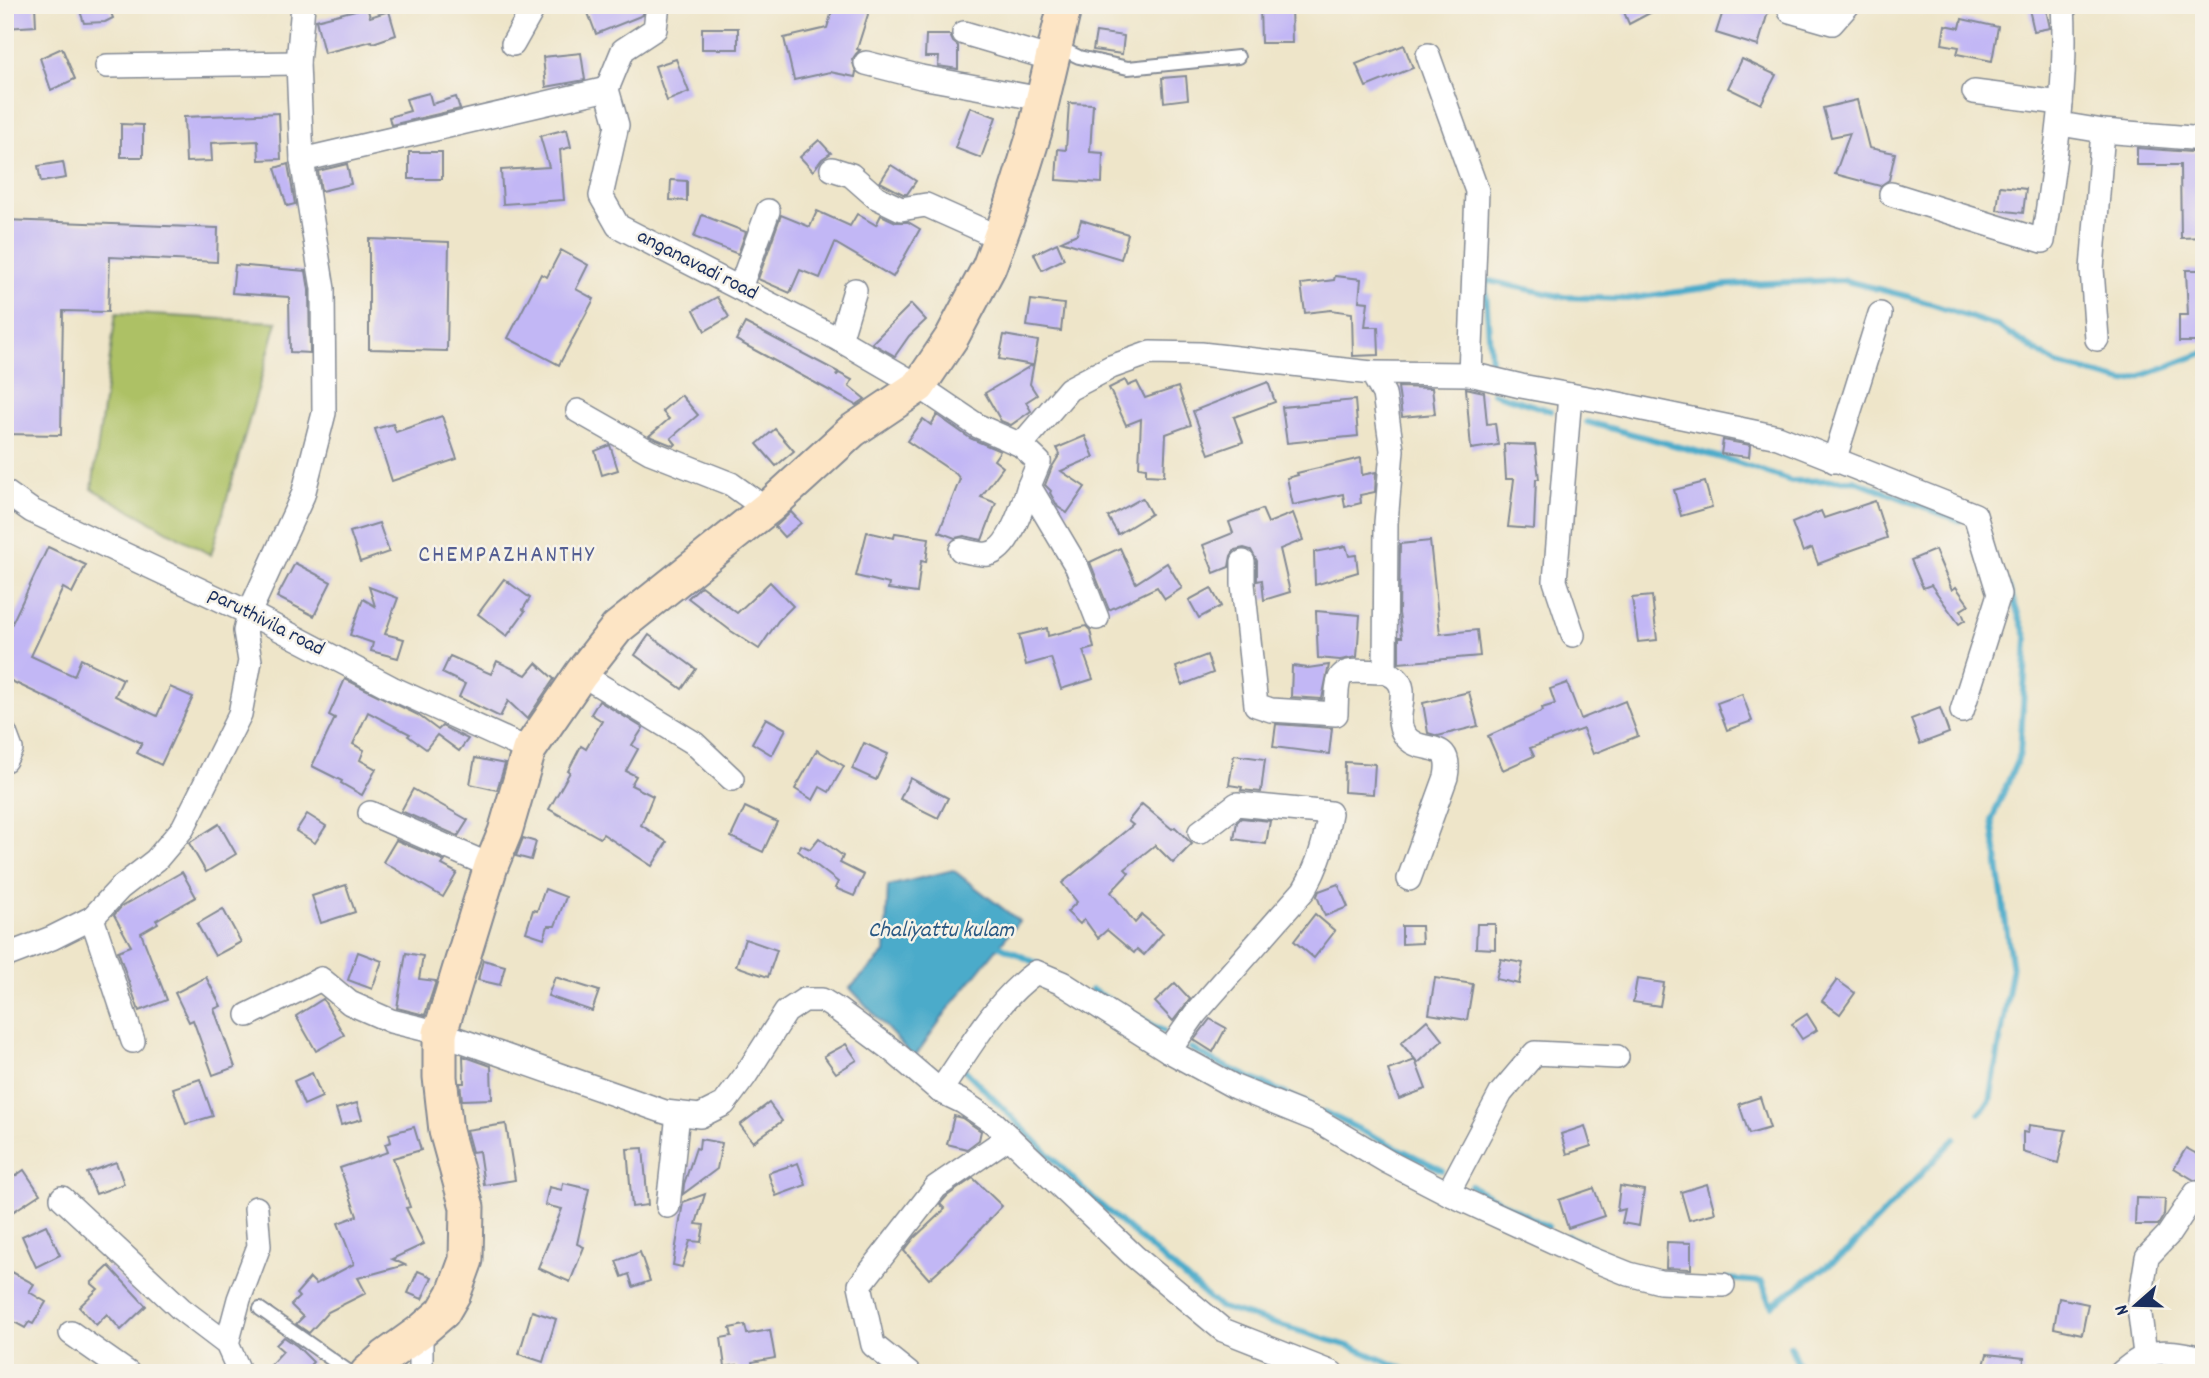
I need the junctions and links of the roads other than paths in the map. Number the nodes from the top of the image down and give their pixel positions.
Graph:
1 (303, 5) edge
2 (535, 5) edge
3 (658, 5) edge
4 (1065, 5) edge
5 (1848, 5) edge
6 (2063, 5) edge
7 (1790, 10) dead end
8 (964, 33) dead end
9 (513, 44) dead end
10 (1053, 52) junction
11 (1428, 55) dead end
12 (1238, 57) dead end
13 (298, 63) junction
14 (866, 63) dead end
15 (107, 66) dead end
16 (607, 89) junction
17 (1974, 92) dead end
18 (1042, 99) junction
19 (2060, 114) junction
20 (2103, 131) junction
21 (2204, 139) edge
22 (302, 160) junction
23 (832, 169) dead end
24 (1891, 194) dead end
25 (768, 211) dead end
26 (1000, 238) junction
27 (740, 288) junction
28 (855, 290) dead end
29 (1880, 314) dead end
30 (2097, 339) dead end
31 (840, 340) junction
32 (1372, 373) junction
33 (1470, 374) junction
34 (919, 386) junction
35 (1570, 395) junction
36 (578, 411) dead end
37 (1021, 445) junction
38 (1834, 461) junction
39 (1029, 486) junction
40 (5, 492) edge
41 (766, 509) junction
42 (961, 550) dead end
43 (1243, 562) dead end
44 (249, 613) junction
45 (1097, 618) dead end
46 (1573, 635) dead end
47 (1385, 672) junction
48 (581, 674) junction
49 (1962, 711) dead end
50 (5, 733) edge
51 (529, 750) junction
52 (5, 760) edge
53 (732, 779) dead end
54 (370, 813) dead end
55 (1200, 832) dead end
56 (491, 866) junction
57 (1409, 879) dead end
58 (92, 918) junction
59 (5, 956) edge
60 (248, 1015) dead end
61 (440, 1032) junction
62 (133, 1041) dead end
63 (1170, 1051) junction
64 (1617, 1057) dead end
65 (940, 1091) junction
66 (678, 1114) junction
67 (1009, 1137) junction
68 (1448, 1193) junction
69 (2196, 1193) dead end
70 (62, 1198) dead end
71 (668, 1206) dead end
72 (256, 1208) dead end
73 (1723, 1285) dead end
74 (260, 1309) dead end
75 (421, 1331) junction
76 (71, 1333) dead end
77 (227, 1344) junction
78 (2145, 1354) junction
79 (2204, 1358) edge
80 (128, 1373) edge
81 (240, 1373) edge
82 (351, 1373) edge
83 (367, 1373) edge
84 (421, 1373) edge
85 (908, 1373) edge
86 (1332, 1373) edge
87 (2121, 1373) edge

1 - 13 street
2 - 9 street
3 - 16 street
4 - 10 main road
5 - 7 street
6 - 19 street
8 - 10 street
10 - 12 lane
10 - 18 main road
11 - 33 street
13 - 15 street
13 - 22 street
14 - 18 street
16 - 22 street
16 - 27 street, anganavadi road
17 - 19 street
18 - 26 main road
19 - 20 street
19 - 24 street
20 - 21 street
20 - 30 street
22 - 44 street
23 - 26 street
25 - 27 street
26 - 34 main road
27 - 31 street, anganavadi road
28 - 31 street
29 - 38 street
31 - 34 street, anganavadi road
32 - 33 street
32 - 37 street
32 - 47 street
33 - 35 street
34 - 37 street, anganavadi road
34 - 41 main road
35 - 38 street
35 - 46 street
36 - 41 street
37 - 39 street
38 - 49 street
39 - 42 street
39 - 45 street
40 - 44 street, paruthivila road
41 - 48 main road
43 - 47 street
44 - 51 street, paruthivila road
44 - 58 street
47 - 57 street
48 - 51 main road
48 - 53 street
50 - 52 street
51 - 56 main road
54 - 56 street
55 - 63 street
56 - 61 main road
58 - 59 street
58 - 62 street
60 - 61 street
61 - 66 street
61 - 75 main road
63 - 65 street
63 - 68 street
64 - 68 street
65 - 66 street
65 - 67 street
66 - 71 street
67 - 85 street
67 - 86 street
68 - 73 street
69 - 78 street
70 - 77 street
72 - 77 street
74 - 82 lane
75 - 83 main road
75 - 84 street
76 - 80 street
77 - 81 street
78 - 79 street
78 - 87 street

